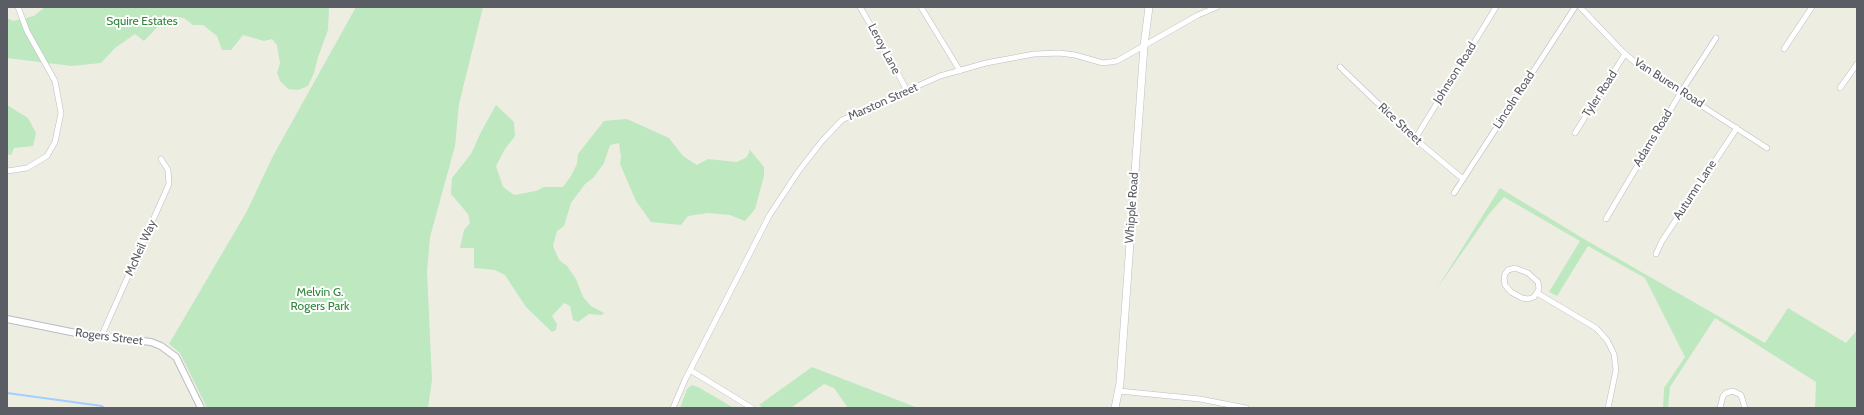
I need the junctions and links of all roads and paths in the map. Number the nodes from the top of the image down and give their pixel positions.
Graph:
1 (18, 7) edge
2 (860, 7) edge
3 (921, 7) edge
4 (1149, 7) edge
5 (1217, 7) edge
6 (1496, 7) edge
7 (1575, 7) edge
8 (1580, 7) edge
9 (1812, 7) edge
10 (1716, 38) dead end
11 (1144, 46) junction
12 (1784, 49) dead end
13 (1626, 54) junction
14 (1857, 64) edge
15 (1340, 67) dead end
16 (960, 71) junction
17 (1840, 88) dead end
18 (906, 91) junction
19 (1681, 92) junction
20 (1737, 128) junction
21 (1575, 133) dead end
22 (1415, 139) junction
23 (1767, 148) dead end
24 (162, 159) dead end
25 (7, 171) edge
26 (1463, 180) junction
27 (1454, 193) dead end
28 (1606, 219) dead end
29 (1656, 254) dead end
30 (1537, 293) junction
31 (7, 319) edge
32 (101, 336) junction
33 (690, 370) junction
34 (1119, 391) junction
35 (201, 408) edge
36 (673, 408) edge
37 (752, 408) edge
38 (1116, 408) edge
39 (1246, 408) edge
40 (1608, 408) edge
41 (1720, 408) edge
42 (1745, 408) edge

1 - 25 street
2 - 18 street, Leroy Lane
3 - 16 street
4 - 11 main road, Whipple Road
5 - 11 street, Marston Street
6 - 22 street, Johnson Road
7 - 26 street, Lincoln Road
8 - 13 street, Van Buren Road
9 - 12 street
10 - 19 street, Adams Road
11 - 16 street, Marston Street
11 - 34 main road, Whipple Road
13 - 19 street, Van Buren Road
13 - 21 street, Tyler Road
14 - 17 street
15 - 22 street, Rice Street
16 - 18 street, Marston Street
18 - 33 street, Marston Street
19 - 20 street, Van Buren Road
19 - 28 street, Adams Road
20 - 23 street, Van Buren Road
20 - 29 street, Autumn Lane
22 - 26 street, Rice Street
24 - 32 street, McNeil Way
26 - 27 street, Lincoln Road
30 - 30 street
30 - 40 street
31 - 32 street, Rogers Street
32 - 35 street, Rogers Street
33 - 36 street, Marston Street
33 - 37 street
34 - 38 main road, Whipple Road
34 - 39 street
41 - 42 street

